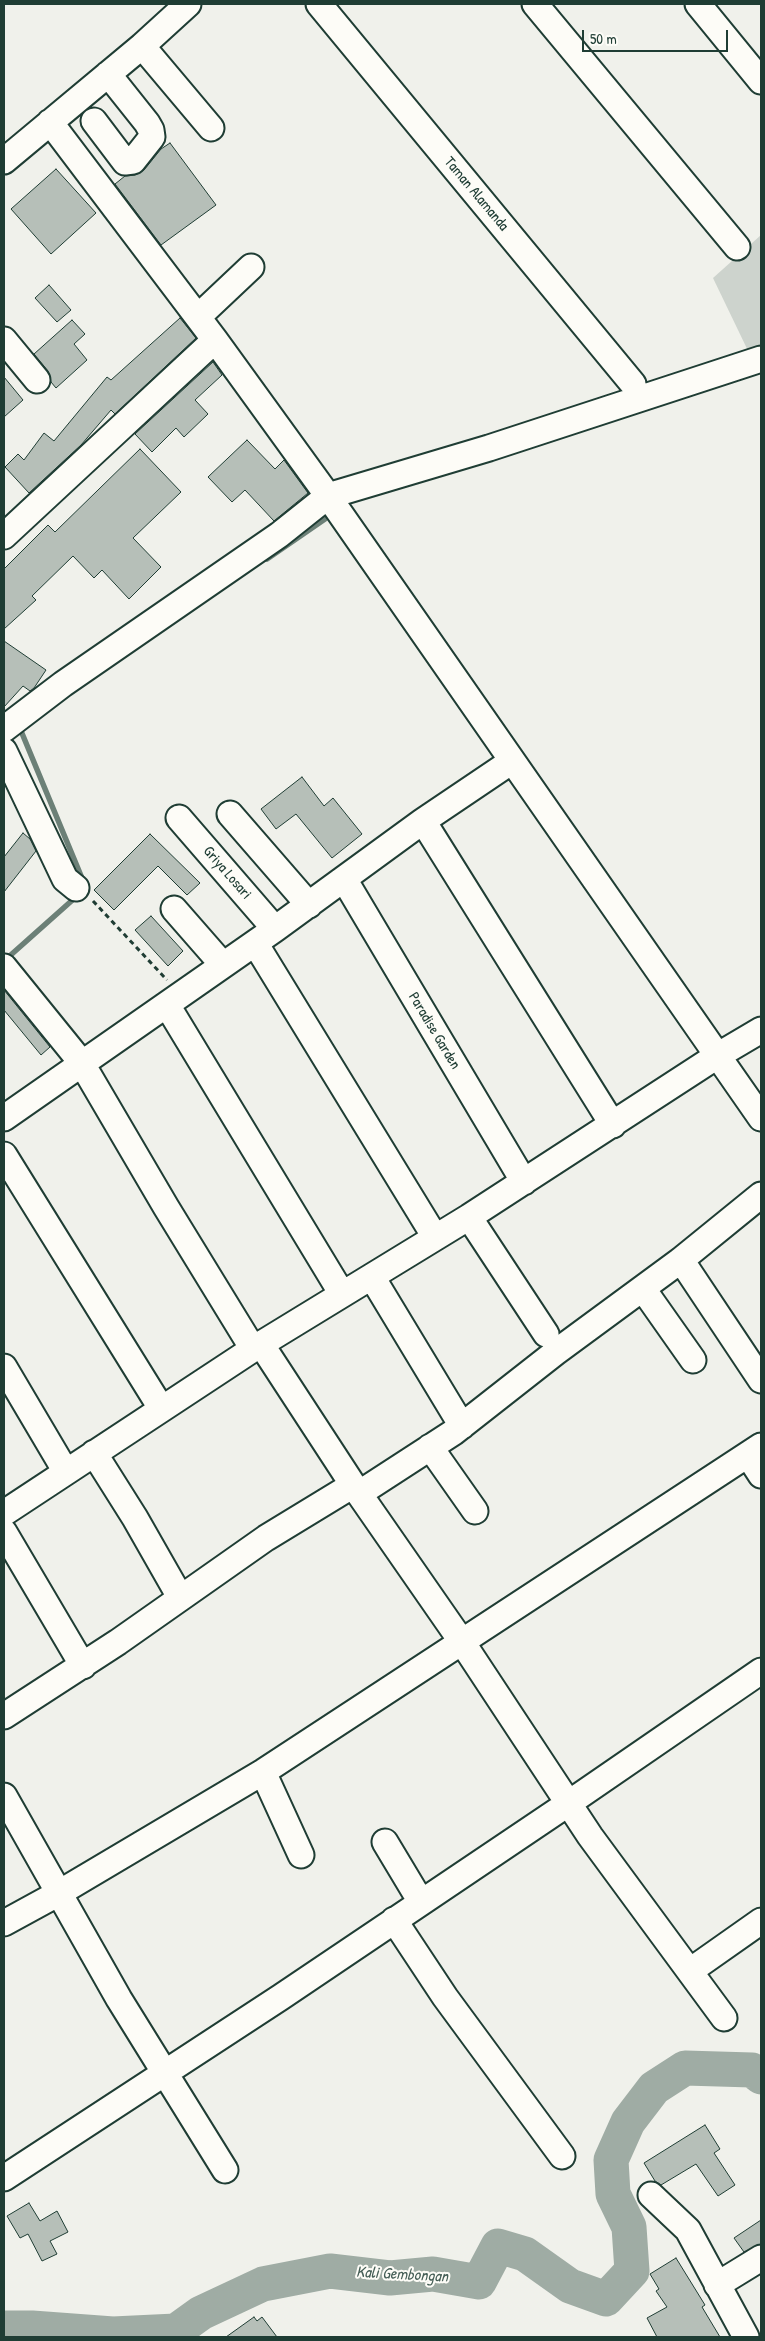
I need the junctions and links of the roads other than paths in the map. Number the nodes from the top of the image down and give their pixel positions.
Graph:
1 (188, 4) edge
2 (319, 4) edge
3 (535, 4) edge
4 (698, 4) edge
5 (142, 46) junction
6 (108, 74) junction
7 (761, 81) edge
8 (94, 121) dead end
9 (50, 122) junction
10 (211, 128) dead end
11 (4, 160) edge
12 (737, 247) dead end
13 (251, 267) dead end
14 (198, 317) junction
15 (4, 340) edge
16 (215, 340) junction
17 (761, 359) edge
18 (37, 380) dead end
19 (633, 384) dead end
20 (328, 496) junction
21 (4, 536) edge
22 (4, 729) edge
23 (4, 751) edge
24 (512, 761) junction
25 (230, 814) dead end
26 (179, 818) dead end
27 (423, 821) junction
28 (344, 879) junction
29 (82, 892) road end
30 (309, 905) junction
31 (174, 909) dead end
32 (275, 929) junction
33 (255, 943) junction
34 (223, 965) junction
35 (5, 968) edge
36 (174, 1000) junction
37 (761, 1030) edge
38 (717, 1056) junction
39 (81, 1062) junction
40 (4, 1118) edge
41 (761, 1118) edge
42 (613, 1125) junction
43 (4, 1155) edge
44 (524, 1182) junction
45 (761, 1195) edge
46 (469, 1217) junction
47 (435, 1237) junction
48 (681, 1260) junction
49 (372, 1277) junction
50 (643, 1289) junction
51 (342, 1294) junction
52 (546, 1334) dead end
53 (257, 1346) junction
54 (693, 1360) dead end
55 (4, 1367) edge
56 (761, 1380) edge
57 (161, 1408) junction
58 (462, 1426) junction
59 (430, 1447) junction
60 (94, 1453) junction
61 (757, 1459) edge
62 (66, 1472) junction
63 (356, 1489) junction
64 (475, 1511) dead end
65 (4, 1513) edge
66 (4, 1532) edge
67 (180, 1597) junction
68 (462, 1642) junction
69 (84, 1666) junction
70 (761, 1671) edge
71 (4, 1716) edge
72 (263, 1772) junction
73 (4, 1796) edge
74 (569, 1804) junction
75 (385, 1842) dead end
76 (301, 1855) dead end
77 (59, 1893) junction
78 (421, 1902) junction
79 (394, 1920) junction
80 (761, 1921) edge
81 (4, 1923) edge
82 (690, 1971) junction
83 (724, 2018) dead end
84 (163, 2072) junction
85 (562, 2156) dead end
86 (226, 2170) dead end
87 (4, 2178) edge
88 (651, 2195) dead end
89 (761, 2258) edge
90 (717, 2285) junction
91 (746, 2337) edge

1 - 5 street
2 - 19 street, Taman Alamanda
3 - 12 street
4 - 7 street
5 - 6 street
5 - 10 street
6 - 8 street
6 - 9 street
9 - 11 street
9 - 14 street
13 - 14 street
14 - 16 street
15 - 18 street
16 - 20 street
16 - 21 street
17 - 20 street
20 - 22 street
20 - 24 street
23 - 29 street
24 - 27 street
24 - 38 street
25 - 30 street
26 - 32 street, Griya Losari
27 - 28 street
27 - 42 street
28 - 30 street
28 - 44 street, Paradise Garden
30 - 32 street
31 - 34 street
32 - 33 street
33 - 34 street
33 - 47 street
34 - 36 street
35 - 39 street
36 - 39 street
36 - 51 street
37 - 38 street
38 - 41 street
38 - 42 street
39 - 40 street
39 - 53 street
42 - 44 street
43 - 57 street
44 - 46 street
45 - 48 street
46 - 47 street
46 - 52 street
47 - 49 street
48 - 50 street
48 - 56 street
49 - 51 street
49 - 58 street
50 - 54 street
50 - 58 street
51 - 53 street
53 - 57 street
53 - 63 street
55 - 62 street
57 - 60 street
58 - 59 street
59 - 63 street
59 - 64 street
60 - 62 street
60 - 67 street
61 - 68 street
62 - 65 street
63 - 67 street
63 - 68 street
66 - 69 street
67 - 69 street
68 - 72 street
68 - 74 street
69 - 71 street
70 - 74 street
72 - 76 street
72 - 77 street
73 - 77 street
74 - 78 street
74 - 82 street
75 - 78 street
77 - 81 street
77 - 84 street
78 - 79 street
79 - 84 street
79 - 85 street
80 - 82 street
82 - 83 street
84 - 86 street
84 - 87 street
88 - 90 street
89 - 90 street
90 - 91 street

